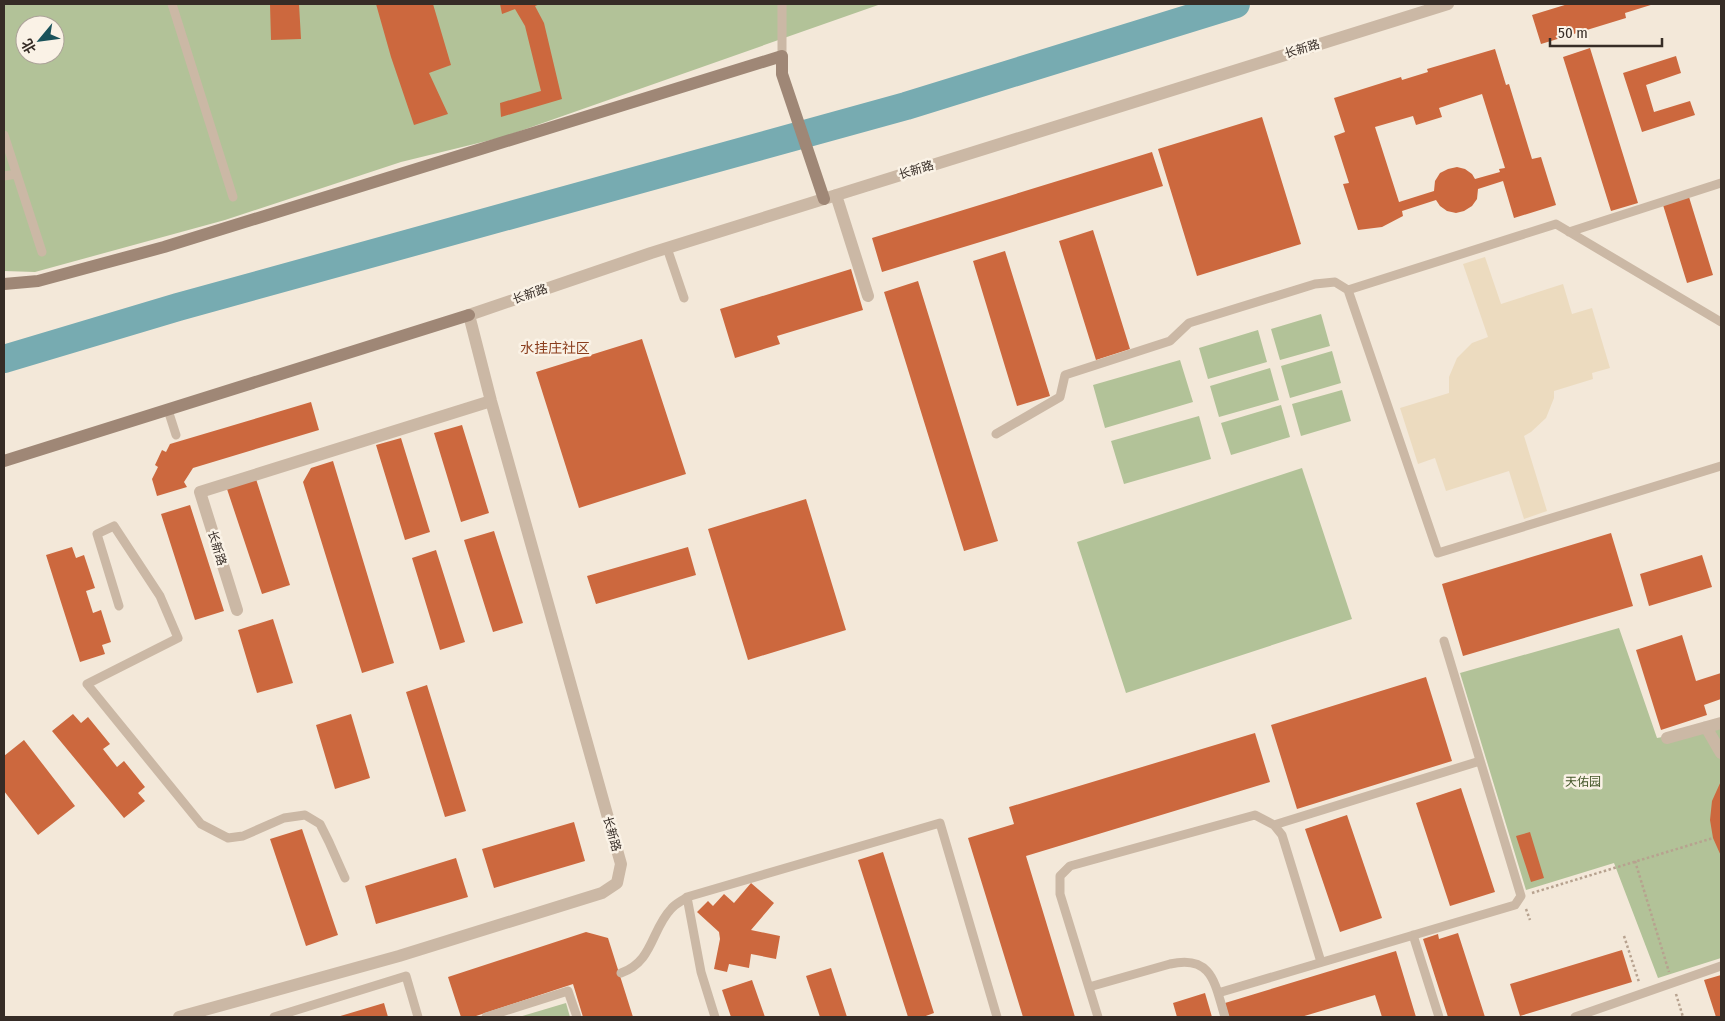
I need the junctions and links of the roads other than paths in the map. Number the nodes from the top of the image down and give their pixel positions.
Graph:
1 (172, 4) edge
2 (782, 4) edge
3 (1448, 4) edge
4 (782, 56) junction
5 (4, 135) edge
6 (16, 174) junction
7 (4, 176) edge
8 (1721, 183) edge
9 (233, 197) dead end
10 (830, 197) junction
11 (1569, 232) junction
12 (667, 248) junction
13 (42, 252) dead end
14 (4, 284) edge
15 (1348, 290) junction
16 (868, 296) dead end
17 (684, 298) dead end
18 (469, 315) junction
19 (1721, 322) edge
20 (491, 400) junction
21 (168, 410) junction
22 (996, 434) dead end
23 (176, 436) dead end
24 (4, 461) edge
25 (1721, 466) edge
26 (119, 606) dead end
27 (236, 610) dead end
28 (1444, 641) dead end
29 (1721, 722) edge
30 (1706, 727) junction
31 (1667, 738) dead end
32 (1721, 753) edge
33 (1480, 761) junction
34 (1274, 824) junction
35 (345, 878) dead end
36 (687, 897) junction
37 (1413, 935) junction
38 (1321, 962) junction
39 (1721, 966) edge
40 (622, 973) dead end
41 (1089, 987) junction
42 (1218, 993) junction
43 (179, 1017) edge
44 (274, 1017) edge
45 (418, 1017) edge
46 (486, 1017) edge
47 (577, 1017) edge
48 (715, 1017) edge
49 (997, 1017) edge
50 (1098, 1017) edge
51 (1225, 1017) edge
52 (1439, 1017) edge
53 (1575, 1017) edge

1 - 9 lane
2 - 4 lane
3 - 10 street, 长新路
4 - 10 street
4 - 14 street
5 - 6 lane
6 - 7 lane
6 - 13 lane
8 - 11 lane
10 - 12 street, 长新路
10 - 16 street
11 - 15 lane
11 - 19 lane
12 - 17 lane
12 - 18 street, 长新路
15 - 22 lane
15 - 25 lane
18 - 20 street, 长新路
18 - 21 street
20 - 27 street, 长新路
20 - 43 street, 长新路
21 - 23 lane
21 - 24 street
26 - 35 lane
28 - 33 lane
29 - 30 street
30 - 31 street
30 - 32 street
33 - 34 lane
33 - 37 lane
34 - 38 lane
34 - 41 lane
36 - 40 lane
36 - 48 lane
36 - 49 lane
37 - 38 lane
37 - 52 lane
38 - 42 lane
39 - 53 lane
41 - 42 lane
41 - 50 lane
42 - 51 lane
44 - 45 lane
46 - 47 lane

